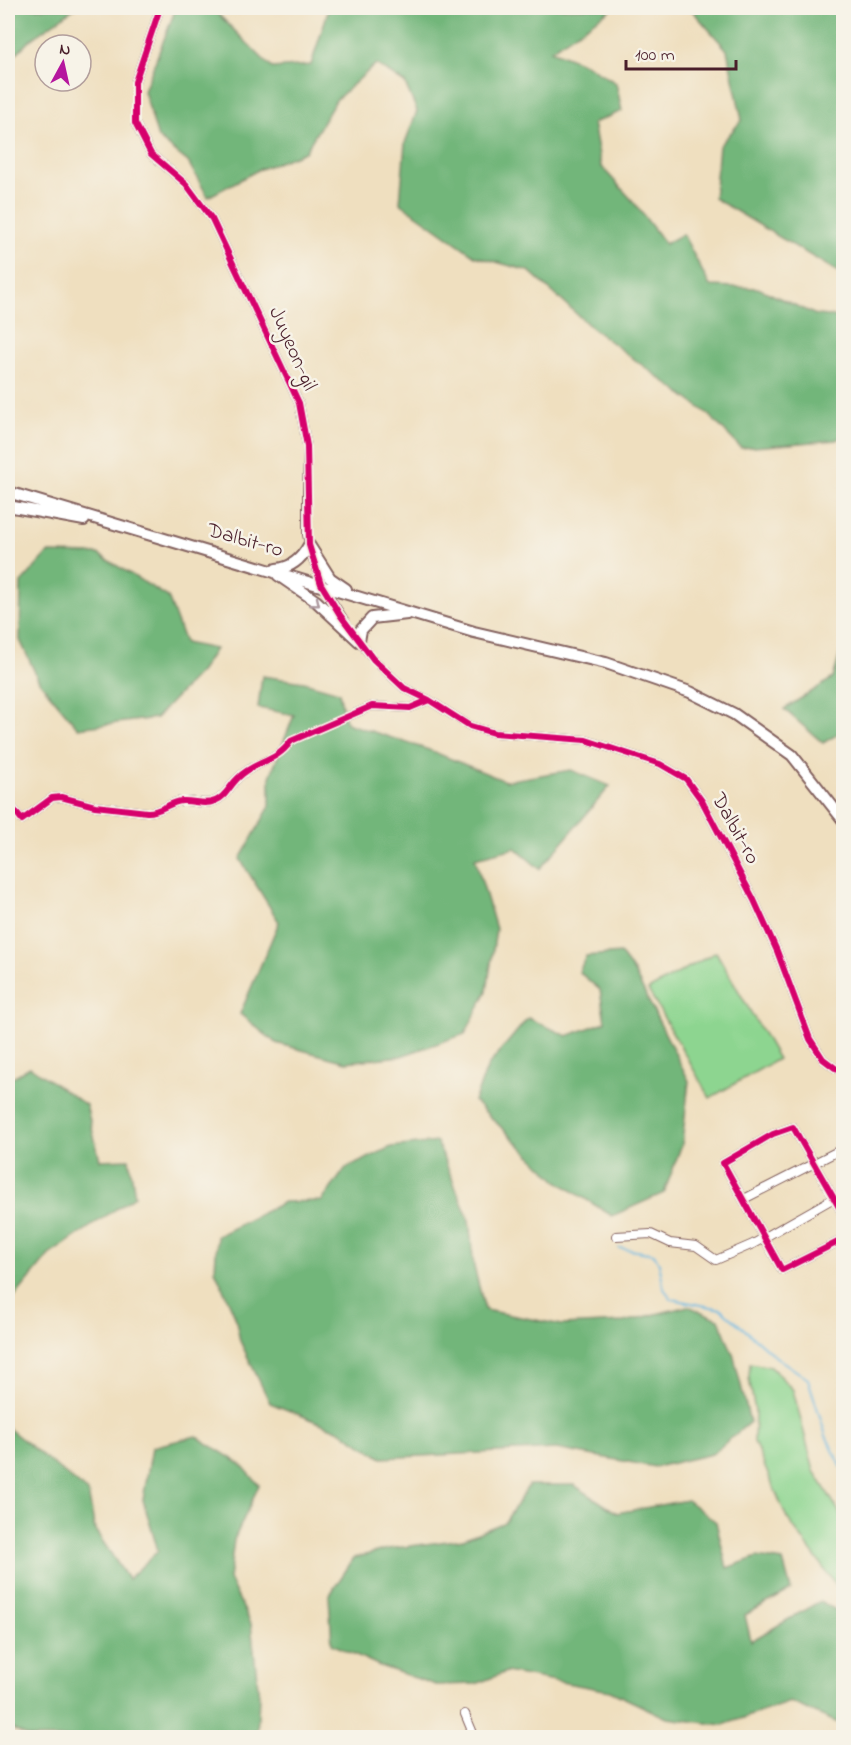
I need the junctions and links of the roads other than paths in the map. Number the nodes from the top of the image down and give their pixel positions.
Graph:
1 (160, 8) edge
2 (8, 492) edge
3 (8, 506) edge
4 (111, 522) junction
5 (309, 545) junction
6 (270, 569) junction
7 (321, 584) junction
8 (353, 594) junction
9 (419, 615) junction
10 (359, 641) junction
11 (429, 700) junction
12 (8, 802) edge
13 (843, 820) edge
14 (843, 1071) edge
15 (843, 1148) edge
16 (813, 1164) junction
17 (834, 1198) junction
18 (744, 1199) junction
19 (843, 1216) edge
20 (616, 1236) dead end
21 (764, 1237) junction
22 (843, 1239) edge
23 (465, 1714) dead end
24 (475, 1737) edge

1 - 5 street, Juyeon-gil
2 - 4 main road, Dalbit-ro
3 - 4 main road
4 - 6 main road, Dalbit-ro
5 - 6 main road
5 - 7 street, Juyeon-gil
5 - 8 main road
6 - 7 main road, Dalbit-ro
6 -> 10 main road
7 - 8 main road, Dalbit-ro
7 - 10 street, Juyeon-gil
8 - 9 main road, Dalbit-ro
9 - 10 main road
9 - 13 main road, Dalbit-ro
10 - 11 street, Juyeon-gil
11 - 12 street
11 - 14 street, Dalbit-ro
15 - 16 street
16 - 17 street
16 - 18 street
16 - 18 street
17 - 19 street
17 - 21 street
18 - 21 street
20 - 21 street
21 - 22 street
23 - 24 street

